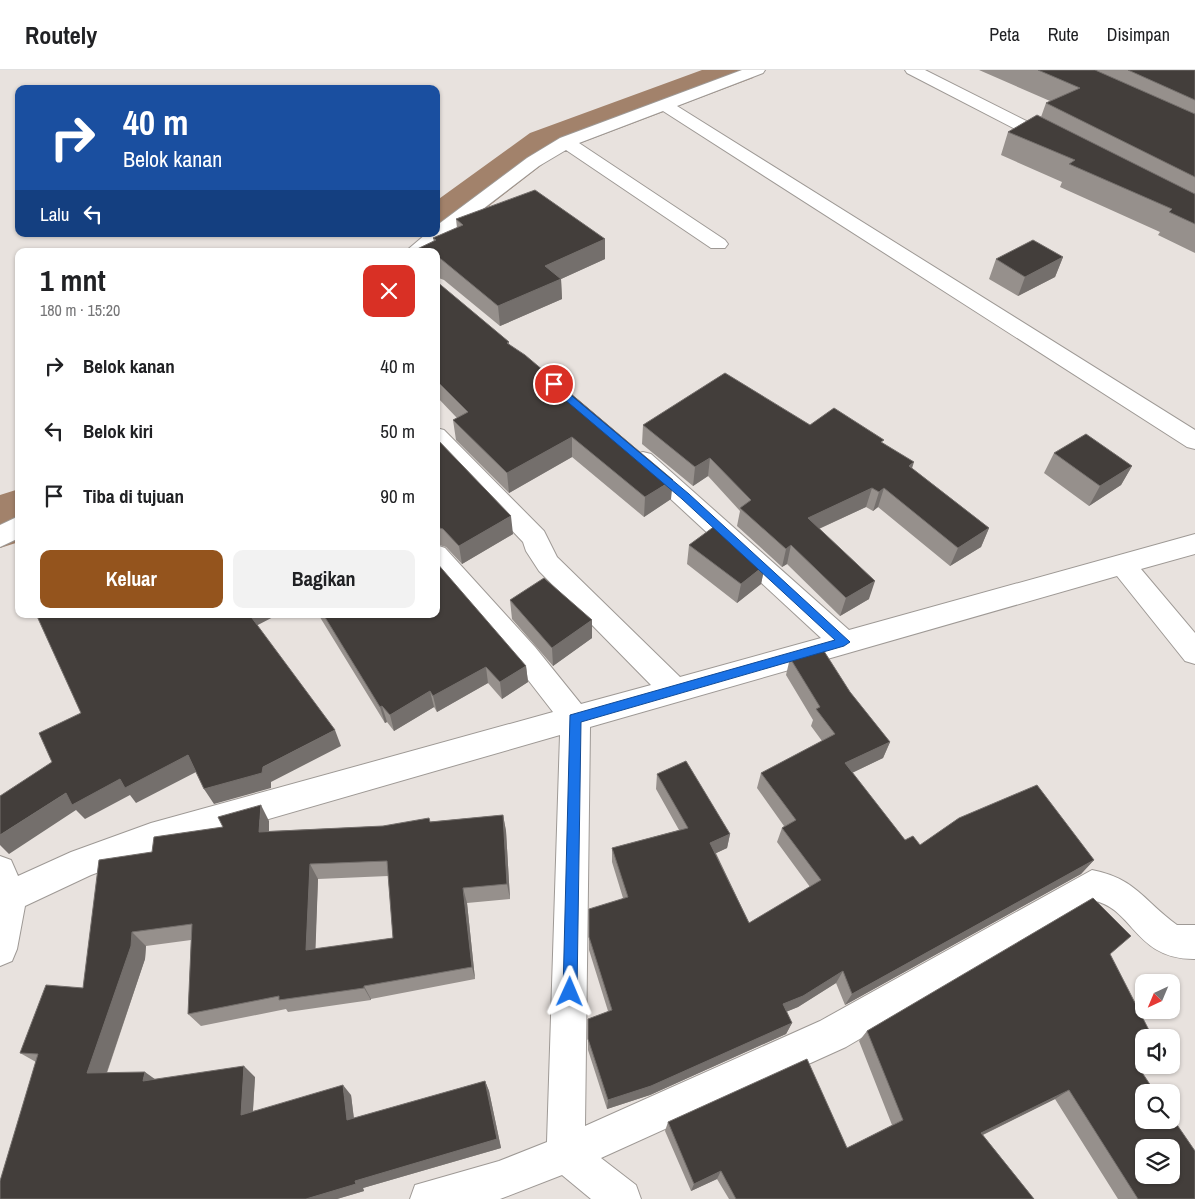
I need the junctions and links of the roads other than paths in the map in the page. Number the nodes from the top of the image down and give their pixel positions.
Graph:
1 (756, 70) edge
2 (912, 70) edge
3 (664, 104) junction
4 (566, 142) junction
5 (1066, 149) edge
6 (440, 233) edge
7 (434, 237) edge
8 (718, 244) dead end
9 (420, 248) edge
10 (440, 440) edge
11 (1195, 441) edge
12 (625, 445) edge
13 (15, 528) edge
14 (0, 538) edge
15 (1195, 544) edge
16 (440, 559) edge
17 (1122, 564) junction
18 (844, 642) junction
19 (1195, 653) edge
20 (674, 690) junction
21 (575, 718) junction
22 (3, 889) edge
23 (1195, 942) edge
24 (0, 949) edge
25 (566, 1154) junction
26 (429, 1199) edge
27 (622, 1199) edge

1 - 3 street
2 - 5 street
3 - 4 street
3 - 11 street
4 - 6 street
4 - 8 street
7 - 9 street
10 - 20 street
12 - 18 street
13 - 14 street
15 - 17 street
16 - 21 street
17 - 18 street
17 - 19 street
18 - 20 street
20 - 21 street
21 - 22 street
21 - 25 street
22 - 24 street
23 - 25 street
25 - 26 street
25 - 27 street

